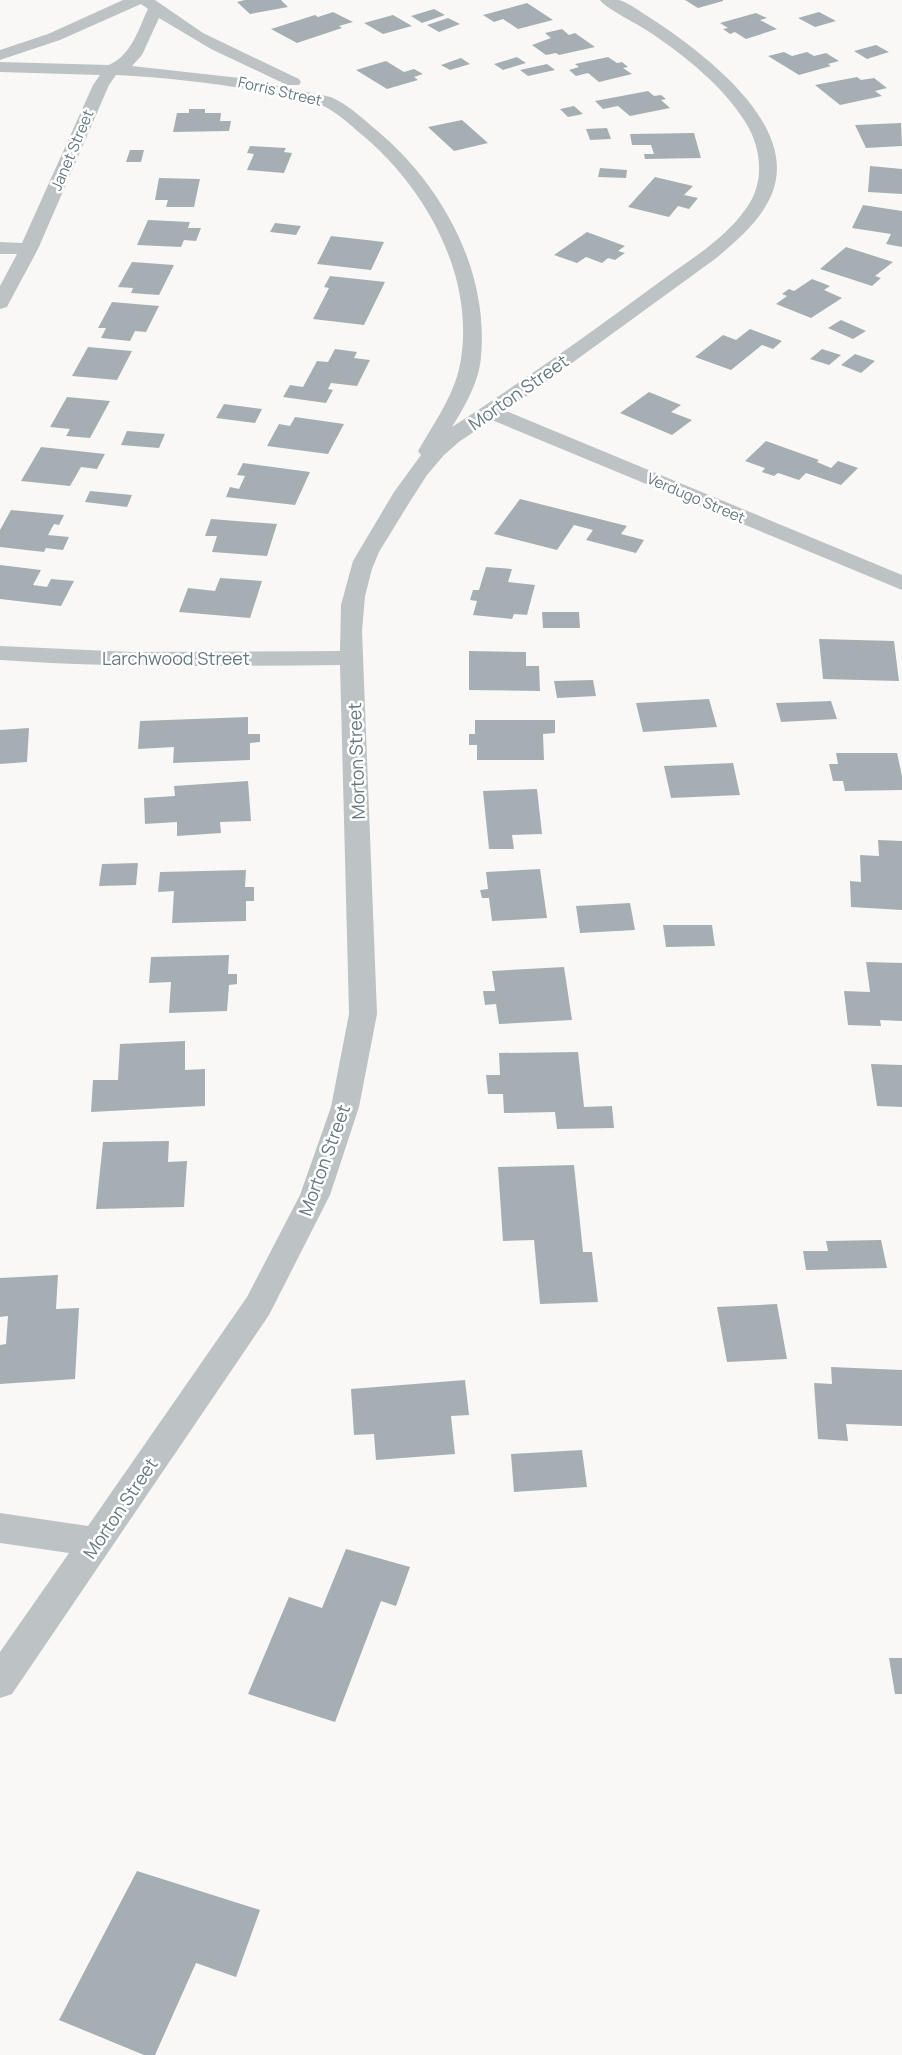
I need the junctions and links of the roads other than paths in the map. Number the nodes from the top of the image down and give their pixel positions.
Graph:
1 (136, 0) edge
2 (608, 0) edge
3 (151, 4) edge
4 (0, 55) edge
5 (0, 67) edge
6 (112, 70) junction
7 (327, 102) junction
8 (0, 248) edge
9 (29, 249) junction
10 (0, 303) edge
11 (491, 412) junction
12 (412, 478) junction
13 (902, 583) edge
14 (0, 653) edge
15 (353, 658) junction
16 (0, 1528) edge
17 (96, 1542) junction
18 (0, 1682) edge

1 - 4 street
2 - 11 street, Morton Street
3 - 6 street, Janet Street
3 - 7 street, Janet Street
5 - 6 street, Forris Street
6 - 7 street, Forris Street
6 - 9 street, Janet Street
7 - 12 street, Forris Street
8 - 9 street
9 - 10 street, Janet Street
11 - 12 street, Morton Street
11 - 13 street, Verdugo Street
12 - 15 street, Morton Street
14 - 15 street, Larchwood Street
15 - 17 street, Morton Street
16 - 17 street
17 - 18 street, Morton Street

